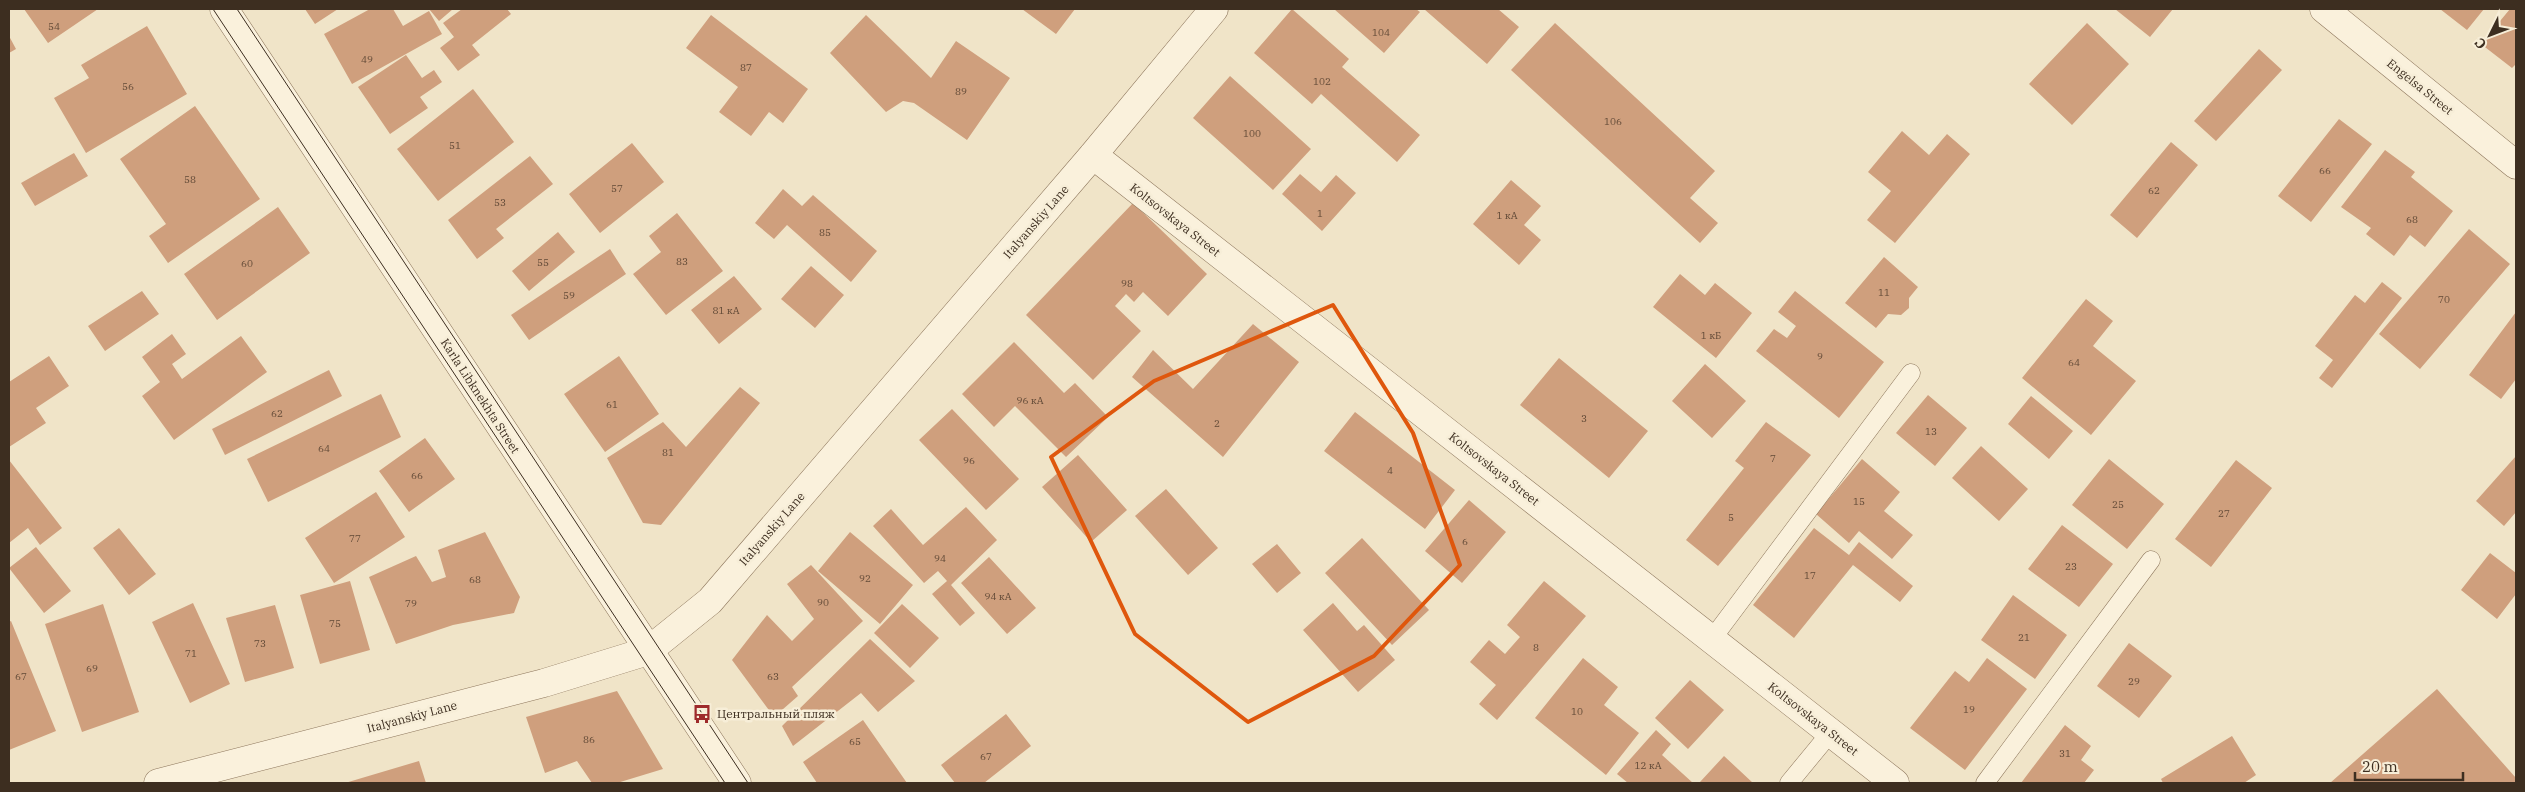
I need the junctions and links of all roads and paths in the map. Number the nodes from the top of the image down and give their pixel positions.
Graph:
1 (224, 9) edge
2 (1214, 9) edge
3 (2324, 9) edge
4 (1093, 155) junction
5 (2516, 165) edge
6 (1911, 373) dead end
7 (2151, 560) dead end
8 (1712, 640) junction
9 (648, 651) junction
10 (1831, 732) junction
11 (158, 783) edge
12 (737, 783) edge
13 (1789, 783) edge
14 (1896, 783) edge
15 (1985, 783) edge

1 - 9 street, Karla Libknekhta Street
2 - 4 street, Italyanskiy Lane
3 - 5 street, Engelsa Street
4 - 8 street, Koltsovskaya Street
4 - 9 street, Italyanskiy Lane
6 - 8 lane
7 - 15 lane
8 - 10 street, Koltsovskaya Street
9 - 11 street, Italyanskiy Lane
9 - 12 street, Karla Libknekhta Street
10 - 13 lane
10 - 14 street, Koltsovskaya Street

